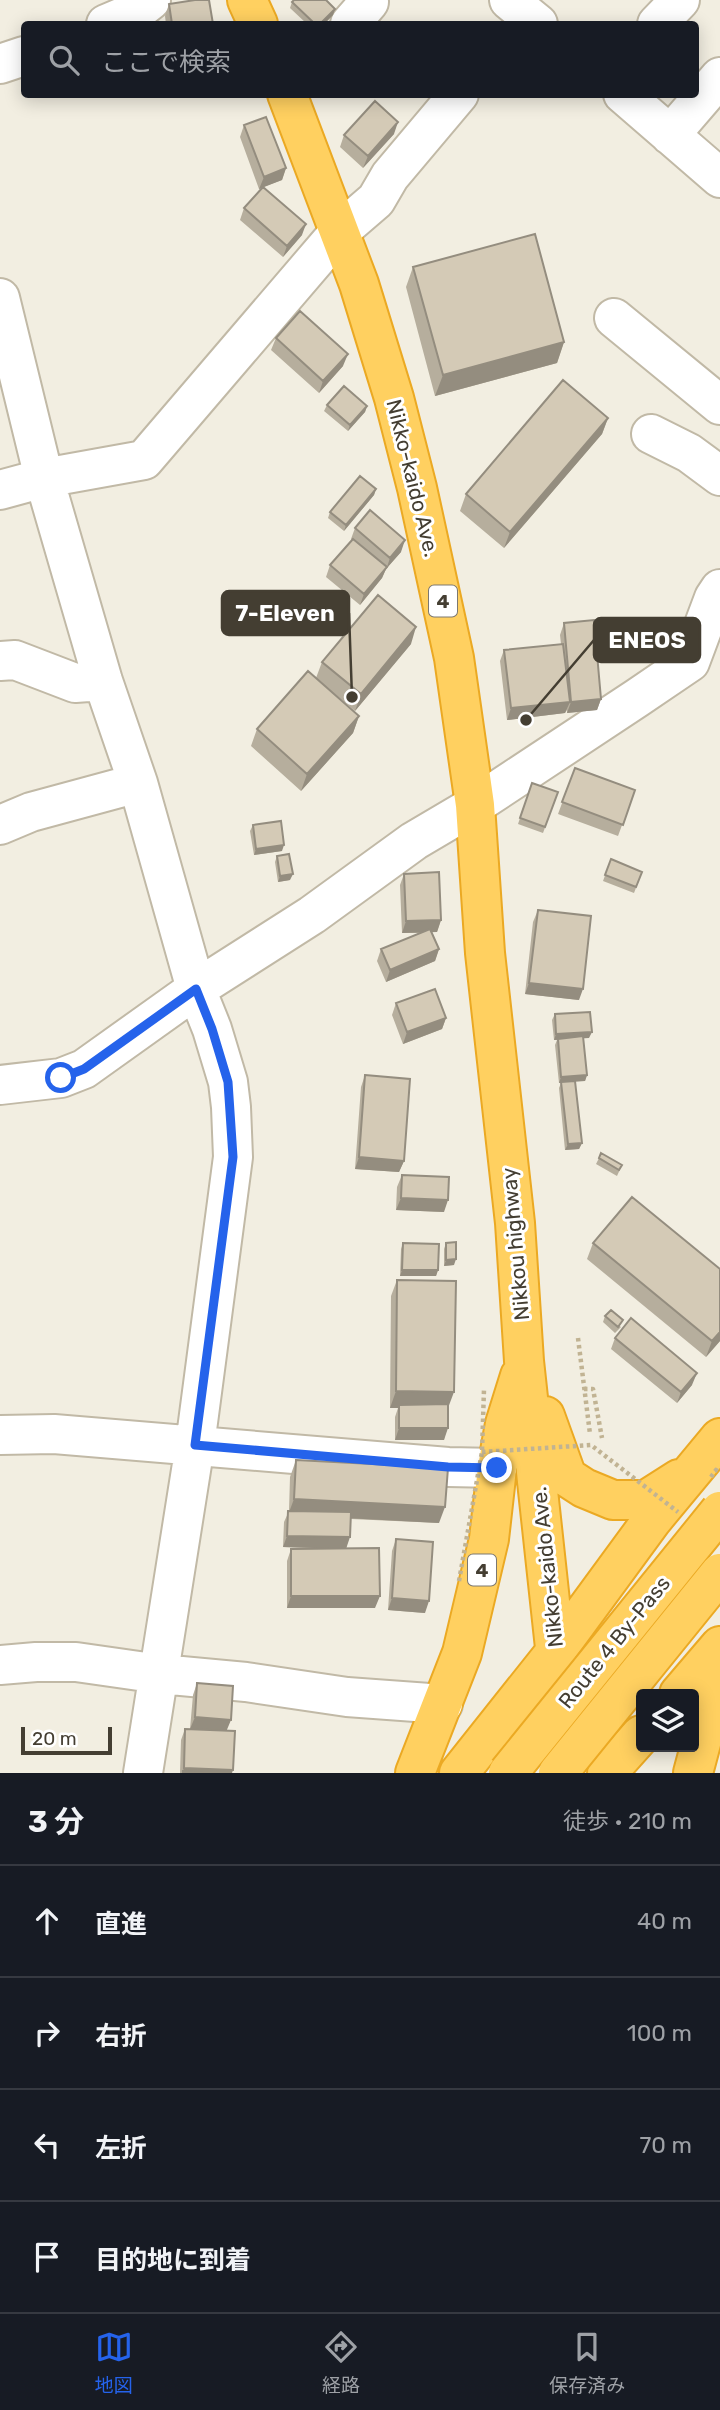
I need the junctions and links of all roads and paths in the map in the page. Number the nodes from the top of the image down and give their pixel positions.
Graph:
1 (151, 0) edge
2 (247, 0) edge
3 (680, 0) edge
4 (113, 21) edge
5 (257, 21) edge
6 (660, 21) edge
7 (21, 57) edge
8 (0, 64) edge
9 (720, 76) edge
10 (290, 98) edge
11 (456, 98) edge
12 (628, 98) edge
13 (670, 135) junction
14 (720, 178) edge
15 (340, 231) junction
16 (0, 298) edge
17 (614, 318) dead end
18 (720, 405) edge
19 (651, 434) dead end
20 (720, 476) edge
21 (44, 478) junction
22 (0, 491) edge
23 (720, 589) edge
24 (0, 661) edge
25 (103, 681) junction
26 (138, 783) junction
27 (475, 805) junction
28 (0, 825) edge
29 (196, 989) junction
30 (0, 1085) edge
31 (578, 1338) dead end
32 (524, 1361) junction
33 (484, 1389) dead end
34 (584, 1389) junction
35 (0, 1435) edge
36 (602, 1438) dead end
37 (720, 1438) edge
38 (195, 1445) junction
39 (591, 1445) junction
40 (489, 1460) junction
41 (705, 1490) edge
42 (720, 1573) edge
43 (459, 1581) dead end
44 (720, 1646) edge
45 (556, 1651) junction
46 (0, 1665) edge
47 (720, 1672) edge
48 (160, 1674) junction
49 (682, 1689) edge
50 (443, 1704) junction
51 (636, 1741) edge
52 (143, 1773) edge
53 (415, 1773) edge
54 (459, 1773) edge
55 (508, 1773) edge
56 (558, 1773) edge
57 (568, 1773) edge
58 (607, 1773) edge
59 (694, 1773) edge

1 - 4 street
2 - 5 highway
3 - 6 street
7 - 8 street
9 - 13 street
10 - 15 highway, Nikko-kaido Ave. / 4
11 - 15 street
12 - 13 street
13 - 14 street
15 - 21 street
15 - 27 highway, Nikko-kaido Ave. / 4
16 - 21 street
17 - 18 street
19 - 20 street
21 - 22 street
21 - 25 street
23 - 27 street
24 - 25 street
25 - 26 street
26 - 28 street
26 - 29 street
27 - 29 street
27 - 32 highway, Nikko-kaido Ave. / 4
29 - 30 street
29 - 38 street
31 - 34 path
32 - 40 highway, 4
32 - 41 highway
32 - 45 highway, Nikko-kaido Ave. / 4
33 - 40 path, bridge
34 - 36 path
34 - 39 path
35 - 38 street
37 - 41 highway
38 - 40 street
38 - 48 street
39 - 40 path, bridge
39 - 41 path, bridge
40 - 43 path, bridge
40 - 50 highway, 4
41 - 45 highway
41 - 55 highway, Route 4 By-Pass, bridge
42 - 56 highway, Route 4 By-Pass, bridge
44 - 49 highway
45 - 54 highway
45 - 57 highway, Nikko-kaido Ave. / 4
46 - 48 street
47 - 59 highway
48 - 50 street
48 - 52 street
50 - 53 highway, 4
51 - 58 highway

